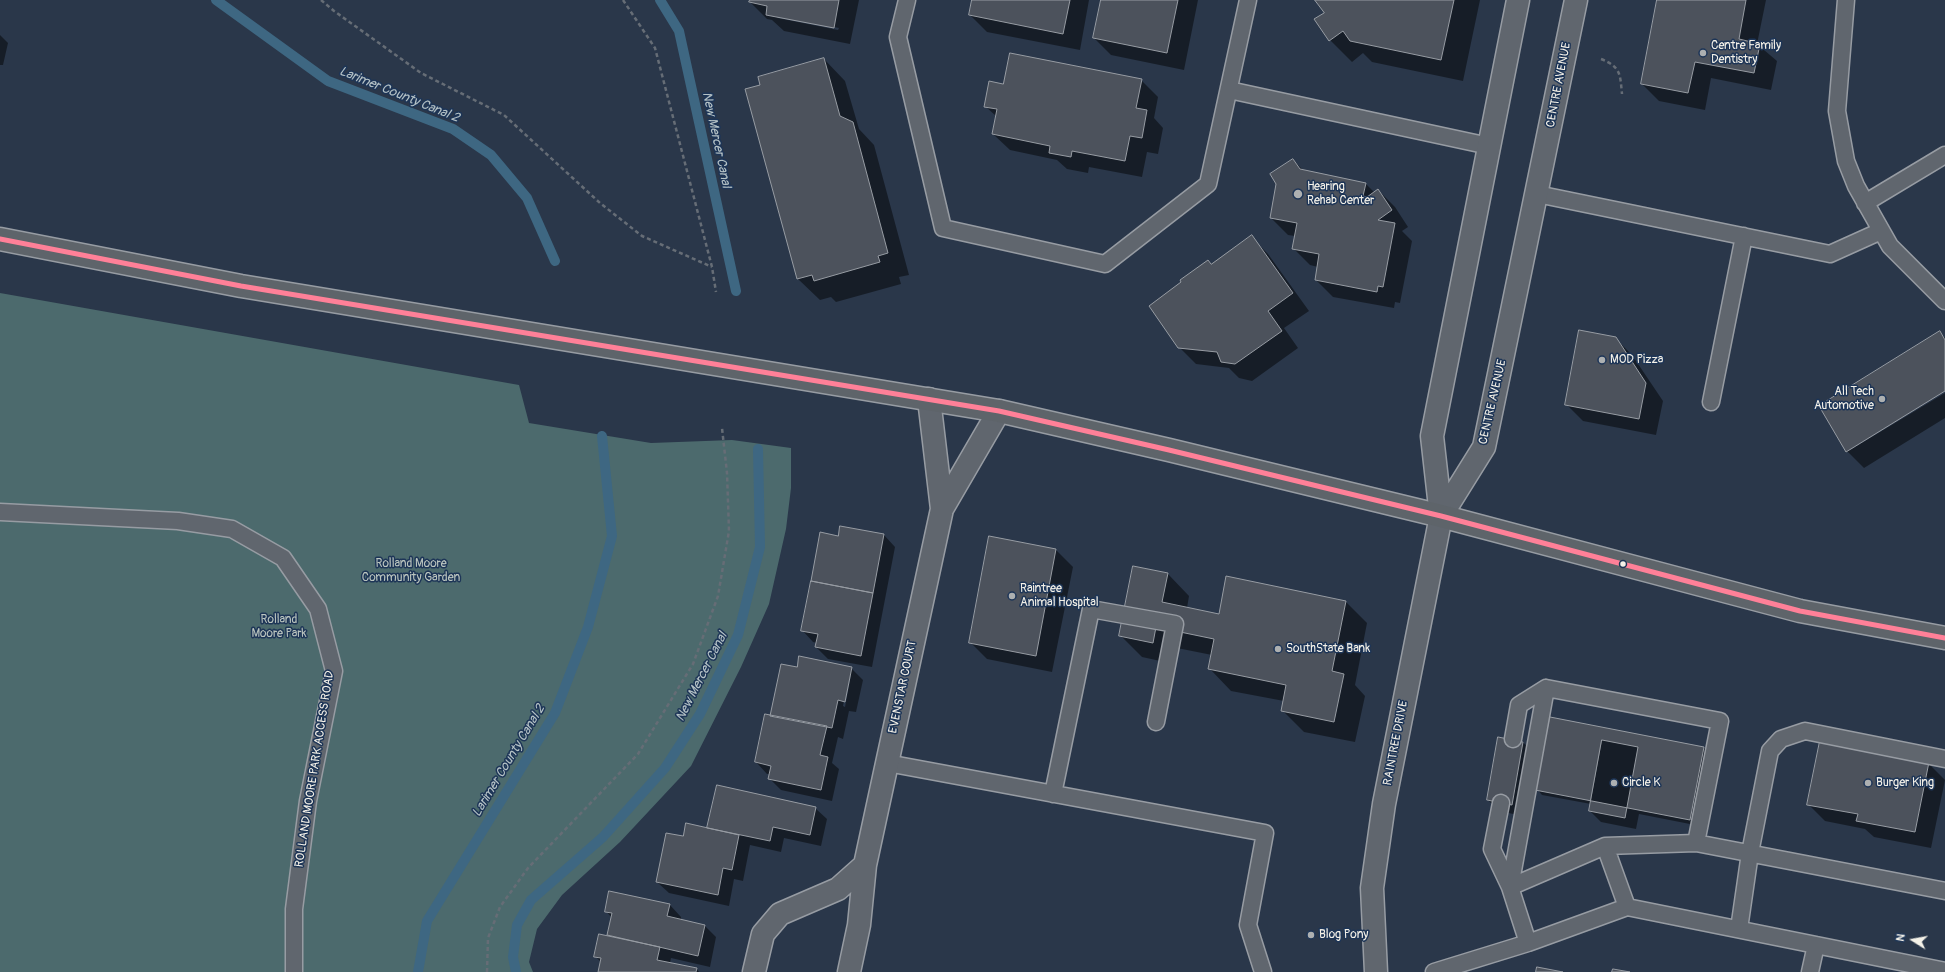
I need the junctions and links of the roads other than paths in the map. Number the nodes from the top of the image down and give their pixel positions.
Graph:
1 (907, 0) edge
2 (1248, 0) edge
3 (1518, 0) edge
4 (1576, 0) edge
5 (1846, 0) edge
6 (1229, 90) junction
7 (1490, 146) junction
8 (1945, 155) edge
9 (1537, 194) junction
10 (1865, 203) junction
11 (1881, 231) junction
12 (1744, 236) junction
13 (0, 239) edge
14 (1945, 301) edge
15 (929, 399) junction
16 (1711, 402) dead end
17 (999, 411) junction
18 (942, 509) junction
19 (0, 512) edge
20 (1441, 516) junction
21 (1945, 638) edge
22 (1546, 688) junction
23 (1156, 722) dead end
24 (1513, 739) dead end
25 (1945, 759) edge
26 (887, 762) junction
27 (1053, 794) junction
28 (1500, 802) dead end
29 (1696, 843) junction
30 (1605, 846) junction
31 (1750, 853) junction
32 (865, 865) junction
33 (1510, 886) junction
34 (1945, 891) edge
35 (1627, 907) junction
36 (1739, 929) junction
37 (1528, 943) junction
38 (1816, 945) junction
39 (1945, 971) edge
40 (294, 972) edge
41 (754, 972) edge
42 (849, 972) edge
43 (1263, 972) edge
44 (1376, 972) edge
45 (1434, 972) edge
46 (1810, 972) edge

1 - 6 lane
2 - 6 lane
3 - 7 street
4 - 9 street, CENTRE AVENUE
5 - 10 lane
6 - 7 lane
7 - 20 street
8 - 10 lane
9 - 12 lane
9 - 20 street, CENTRE AVENUE
10 - 11 lane
11 - 12 lane
11 - 14 lane
12 - 16 lane
13 - 15 main road
15 - 17 main road
15 - 18 street, EVENSTAR COURT
17 - 18 street, EVENSTAR COURT
17 - 20 main road
18 - 26 street, EVENSTAR COURT
19 - 40 lane, ROLLAND MOORE PARK ACCESS ROAD
20 - 21 main road
20 - 44 street, RAINTREE DRIVE
22 - 24 lane
22 - 29 lane
22 - 33 lane
23 - 27 lane
25 - 31 lane
26 - 27 lane
26 - 32 street, EVENSTAR COURT
27 - 43 lane
28 - 33 lane
29 - 30 lane
29 - 31 lane
30 - 33 lane
30 - 35 lane
31 - 34 lane
31 - 36 lane
32 - 41 street
32 - 42 street, EVENSTAR COURT
33 - 37 lane
35 - 36 lane
35 - 37 lane
36 - 38 lane
37 - 45 lane
38 - 39 lane
38 - 46 lane

